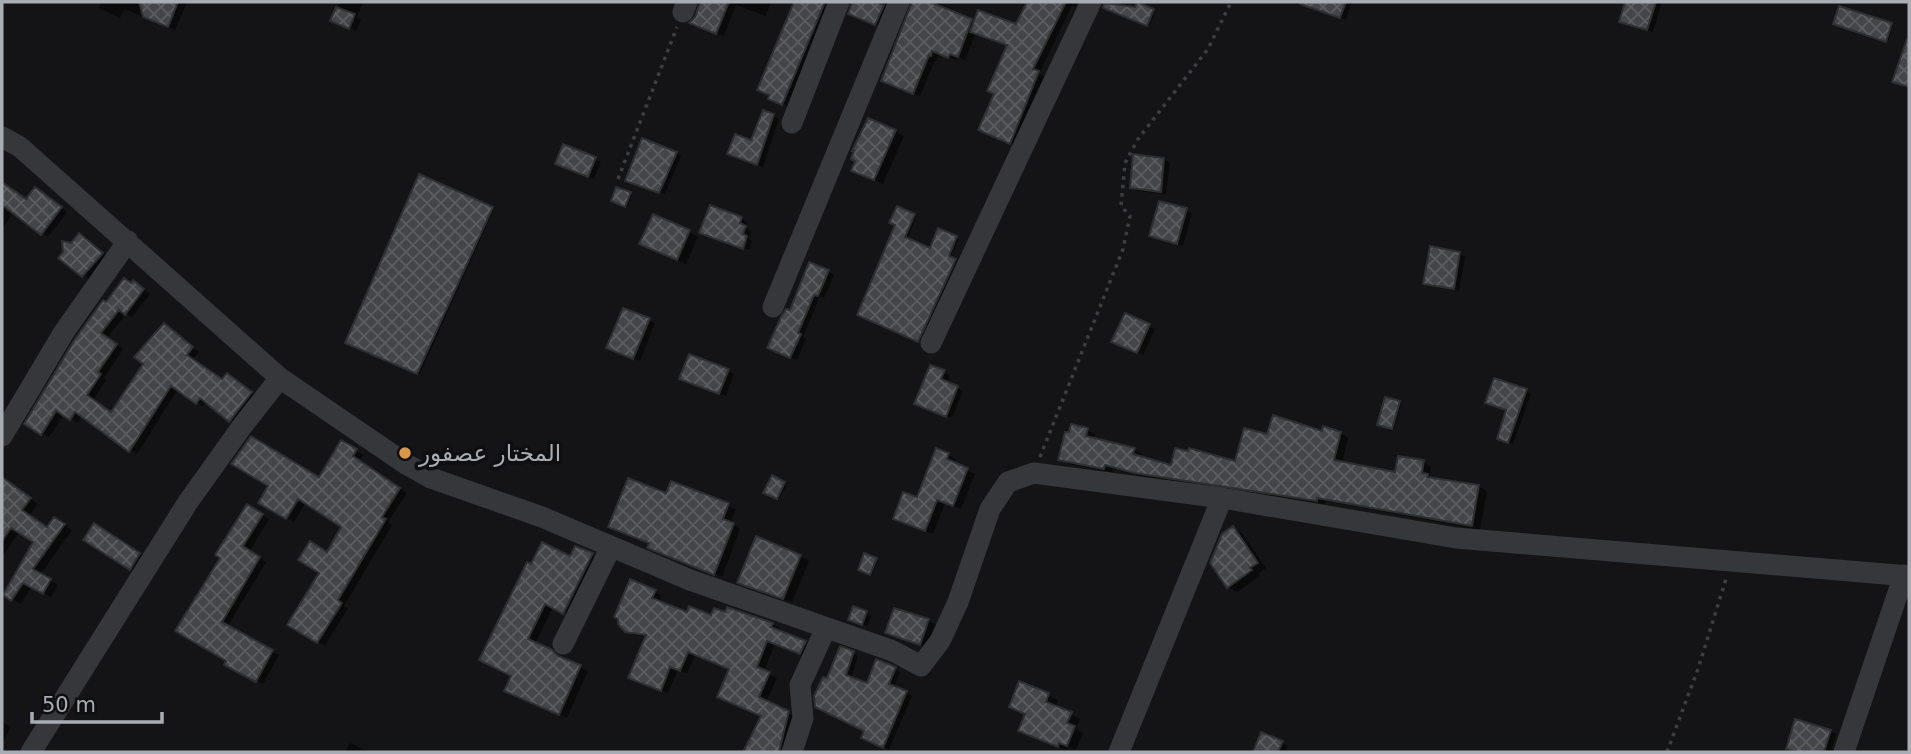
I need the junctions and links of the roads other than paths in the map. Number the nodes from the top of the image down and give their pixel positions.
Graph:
1 (839, 2) edge
2 (899, 2) edge
3 (1091, 2) edge
4 (792, 122) dead end
5 (2, 137) edge
6 (128, 240) junction
7 (773, 307) dead end
8 (931, 343) dead end
9 (280, 378) junction
10 (2, 436) edge
11 (1222, 498) junction
12 (611, 547) junction
13 (1907, 575) edge
14 (826, 628) junction
15 (564, 644) dead end
16 (31, 752) edge
17 (792, 752) edge
18 (1119, 752) edge
19 (1844, 752) edge

1 - 4 street
2 - 7 street
3 - 8 street
5 - 6 street
6 - 9 street
6 - 10 street
9 - 12 street
9 - 16 street
11 - 13 street
11 - 14 street
11 - 18 street
12 - 14 street
12 - 15 street
13 - 19 street
14 - 17 street

